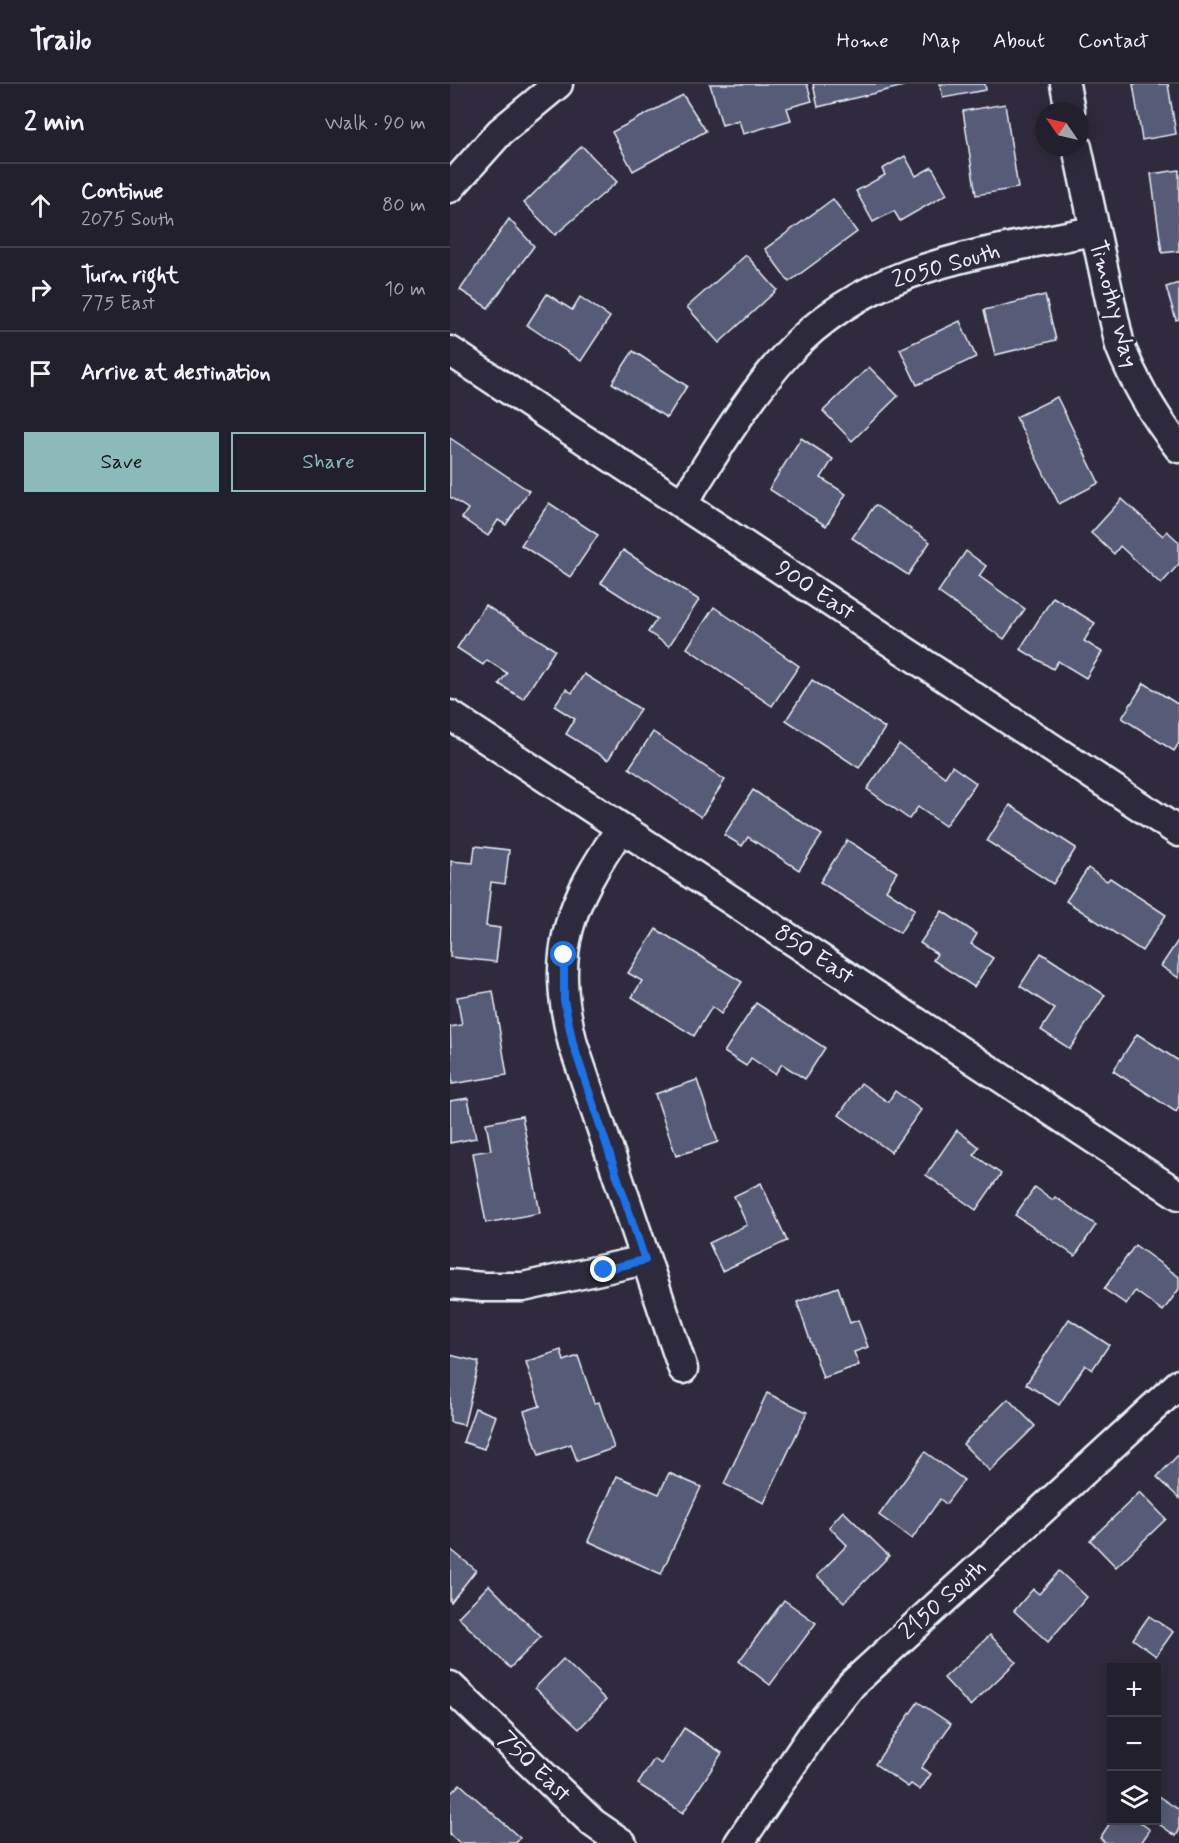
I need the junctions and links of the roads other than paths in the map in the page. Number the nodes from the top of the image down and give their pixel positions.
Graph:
1 (558, 84) edge
2 (1065, 84) edge
3 (1068, 102) edge
4 (1079, 156) edge
5 (450, 188) edge
6 (1093, 231) junction
7 (450, 351) edge
8 (1179, 448) edge
9 (682, 504) junction
10 (450, 716) edge
11 (621, 828) junction
12 (1179, 832) edge
13 (1179, 1195) edge
14 (645, 1260) junction
15 (450, 1284) edge
16 (684, 1369) dead end
17 (1179, 1384) edge
18 (450, 1686) edge
19 (622, 1843) edge
20 (739, 1843) edge

1 - 5 street
2 - 3 street
4 - 6 street, Timothy Way
6 - 8 street, Timothy Way
6 - 9 street, 2050 South
7 - 9 street, 900 East
9 - 12 street, 900 East
10 - 11 street, 850 East
11 - 13 street, 850 East
11 - 14 street
14 - 15 street
14 - 16 street
17 - 20 street, 2150 South
18 - 19 street, 750 East

